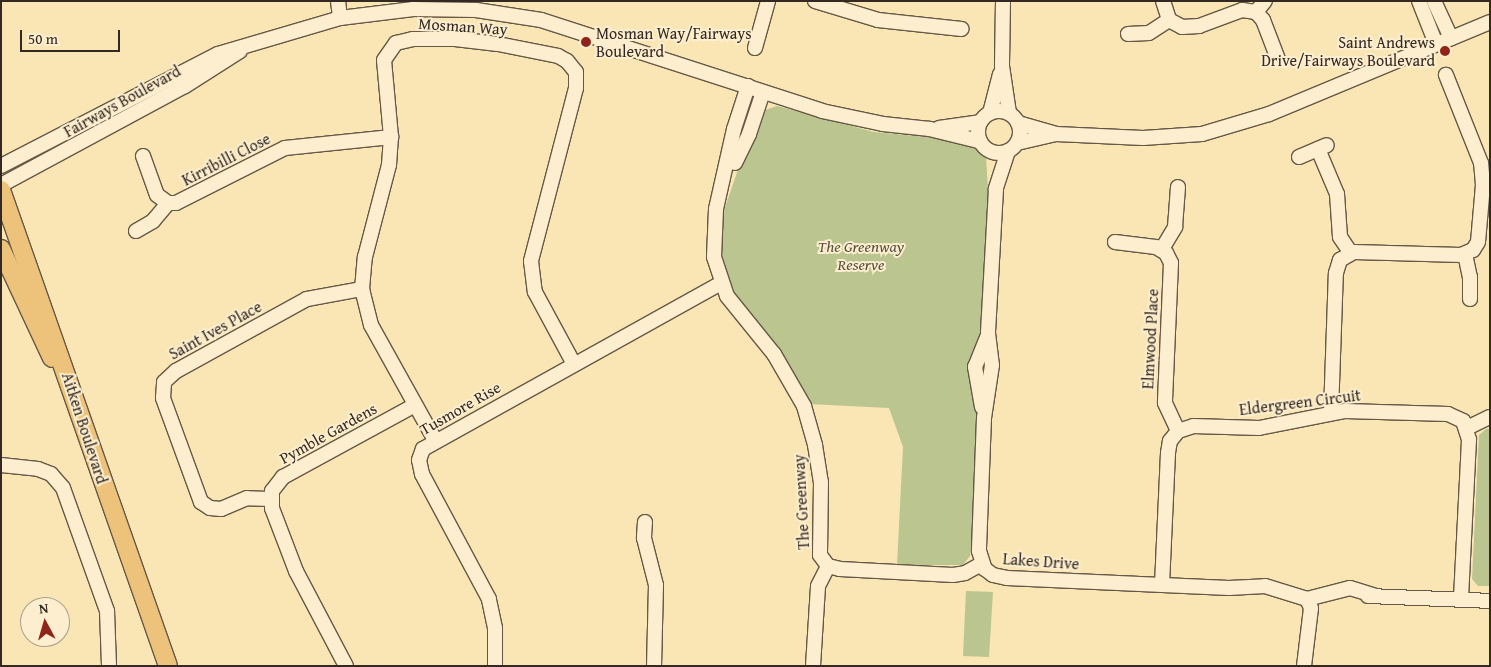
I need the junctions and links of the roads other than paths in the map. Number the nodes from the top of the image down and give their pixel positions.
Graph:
1 (338, 1) edge
2 (768, 1) edge
3 (815, 1) edge
4 (1002, 1) edge
5 (1163, 1) edge
6 (1419, 1) edge
7 (1434, 1) edge
8 (1260, 7) edge
9 (354, 8) edge
10 (340, 18) junction
11 (1169, 20) junction
12 (1490, 22) edge
13 (962, 28) dead end
14 (1128, 34) dead end
15 (1451, 38) junction
16 (256, 42) junction
17 (1436, 44) junction
18 (755, 48) dead end
19 (1278, 59) dead end
20 (1002, 66) junction
21 (1446, 75) dead end
22 (748, 86) junction
23 (150, 88) junction
24 (763, 92) junction
25 (158, 101) junction
26 (985, 117) junction
27 (1013, 118) junction
28 (930, 129) junction
29 (1056, 134) junction
30 (391, 137) junction
31 (984, 146) junction
32 (1012, 147) junction
33 (143, 156) dead end
34 (1299, 157) dead end
35 (1, 166) edge
36 (1, 185) edge
37 (1178, 186) dead end
38 (723, 188) junction
39 (996, 189) junction
40 (1, 190) edge
41 (168, 203) junction
42 (136, 231) dead end
43 (1115, 242) dead end
44 (1, 249) edge
45 (1162, 249) junction
46 (1350, 252) junction
47 (1465, 254) junction
48 (721, 283) junction
49 (362, 289) junction
50 (1470, 300) dead end
51 (574, 364) junction
52 (74, 395) junction
53 (415, 405) junction
54 (1331, 413) junction
55 (1490, 417) edge
56 (1467, 428) junction
57 (1178, 431) junction
58 (435, 440) junction
59 (1, 465) edge
60 (270, 499) junction
61 (645, 522) dead end
62 (981, 564) junction
63 (828, 566) junction
64 (1162, 585) junction
65 (1461, 599) junction
66 (1490, 601) edge
67 (1307, 605) junction
68 (109, 666) edge
69 (168, 666) edge
70 (346, 666) edge
71 (495, 666) edge
72 (654, 666) edge
73 (813, 666) edge
74 (1304, 666) edge

1 - 10 street
2 - 18 street
3 - 13 street
4 - 20 street
5 - 11 street
6 - 17 street
7 - 15 street
8 - 11 street
8 - 19 street
9 - 10 street, Fairways Boulevard
9 - 22 street, Fairways Boulevard
10 - 16 street, Fairways Boulevard
11 - 14 street
12 - 15 street
15 - 17 street
16 - 23 street, Fairways Boulevard
16 - 25 street, Fairways Boulevard
17 - 29 street
20 - 26 street, Lakes Drive
20 - 27 street, Lakes Drive
21 - 47 street
22 - 24 street, Fairways Boulevard
22 - 38 street, The Greenway
23 - 25 street
23 - 35 street, Fairways Boulevard
24 - 28 street, Fairways Boulevard
24 - 38 street, The Greenway
25 - 36 street, Fairways Boulevard
26 - 27 street, Fairways Boulevard
26 - 28 street, Fairways Boulevard
26 - 31 street, Lakes Drive
27 - 29 street
27 - 32 street, Lakes Drive
28 - 31 street, Fairways Boulevard
29 - 32 street
30 - 41 street, Kirribilli Close
30 - 49 street, Mosman Way
30 - 51 street, Mosman Way
31 - 32 street, Fairways Boulevard
31 - 39 street, Lakes Drive
32 - 39 street, Lakes Drive
33 - 41 street, Kirribilli Close
34 - 46 street
37 - 45 street
38 - 48 street, The Greenway
39 - 62 street, Lakes Drive
40 - 52 main road, Aitken Boulevard
41 - 42 street, Kirribilli Close
43 - 45 street
44 - 52 main road
45 - 57 street, Elmwood Place
46 - 47 street
46 - 54 street
47 - 50 street
48 - 51 street, Tusmore Rise
48 - 63 street, The Greenway
49 - 53 street, Mosman Way
49 - 60 street, Saint Ives Place
51 - 58 street, Tusmore Rise
52 - 69 main road, Aitken Boulevard
53 - 58 street, Mosman Way
53 - 60 street, Pymble Gardens
54 - 56 street, Eldergreen Circuit
54 - 57 street, Eldergreen Circuit
55 - 56 street
56 - 65 street
57 - 64 street
58 - 71 street, Tusmore Rise
59 - 68 street
60 - 70 street
61 - 72 street
62 - 63 street, The Greenway
62 - 64 street, Lakes Drive
63 - 73 street
64 - 67 street, Lakes Drive
65 - 66 street
65 - 67 street
67 - 74 street

